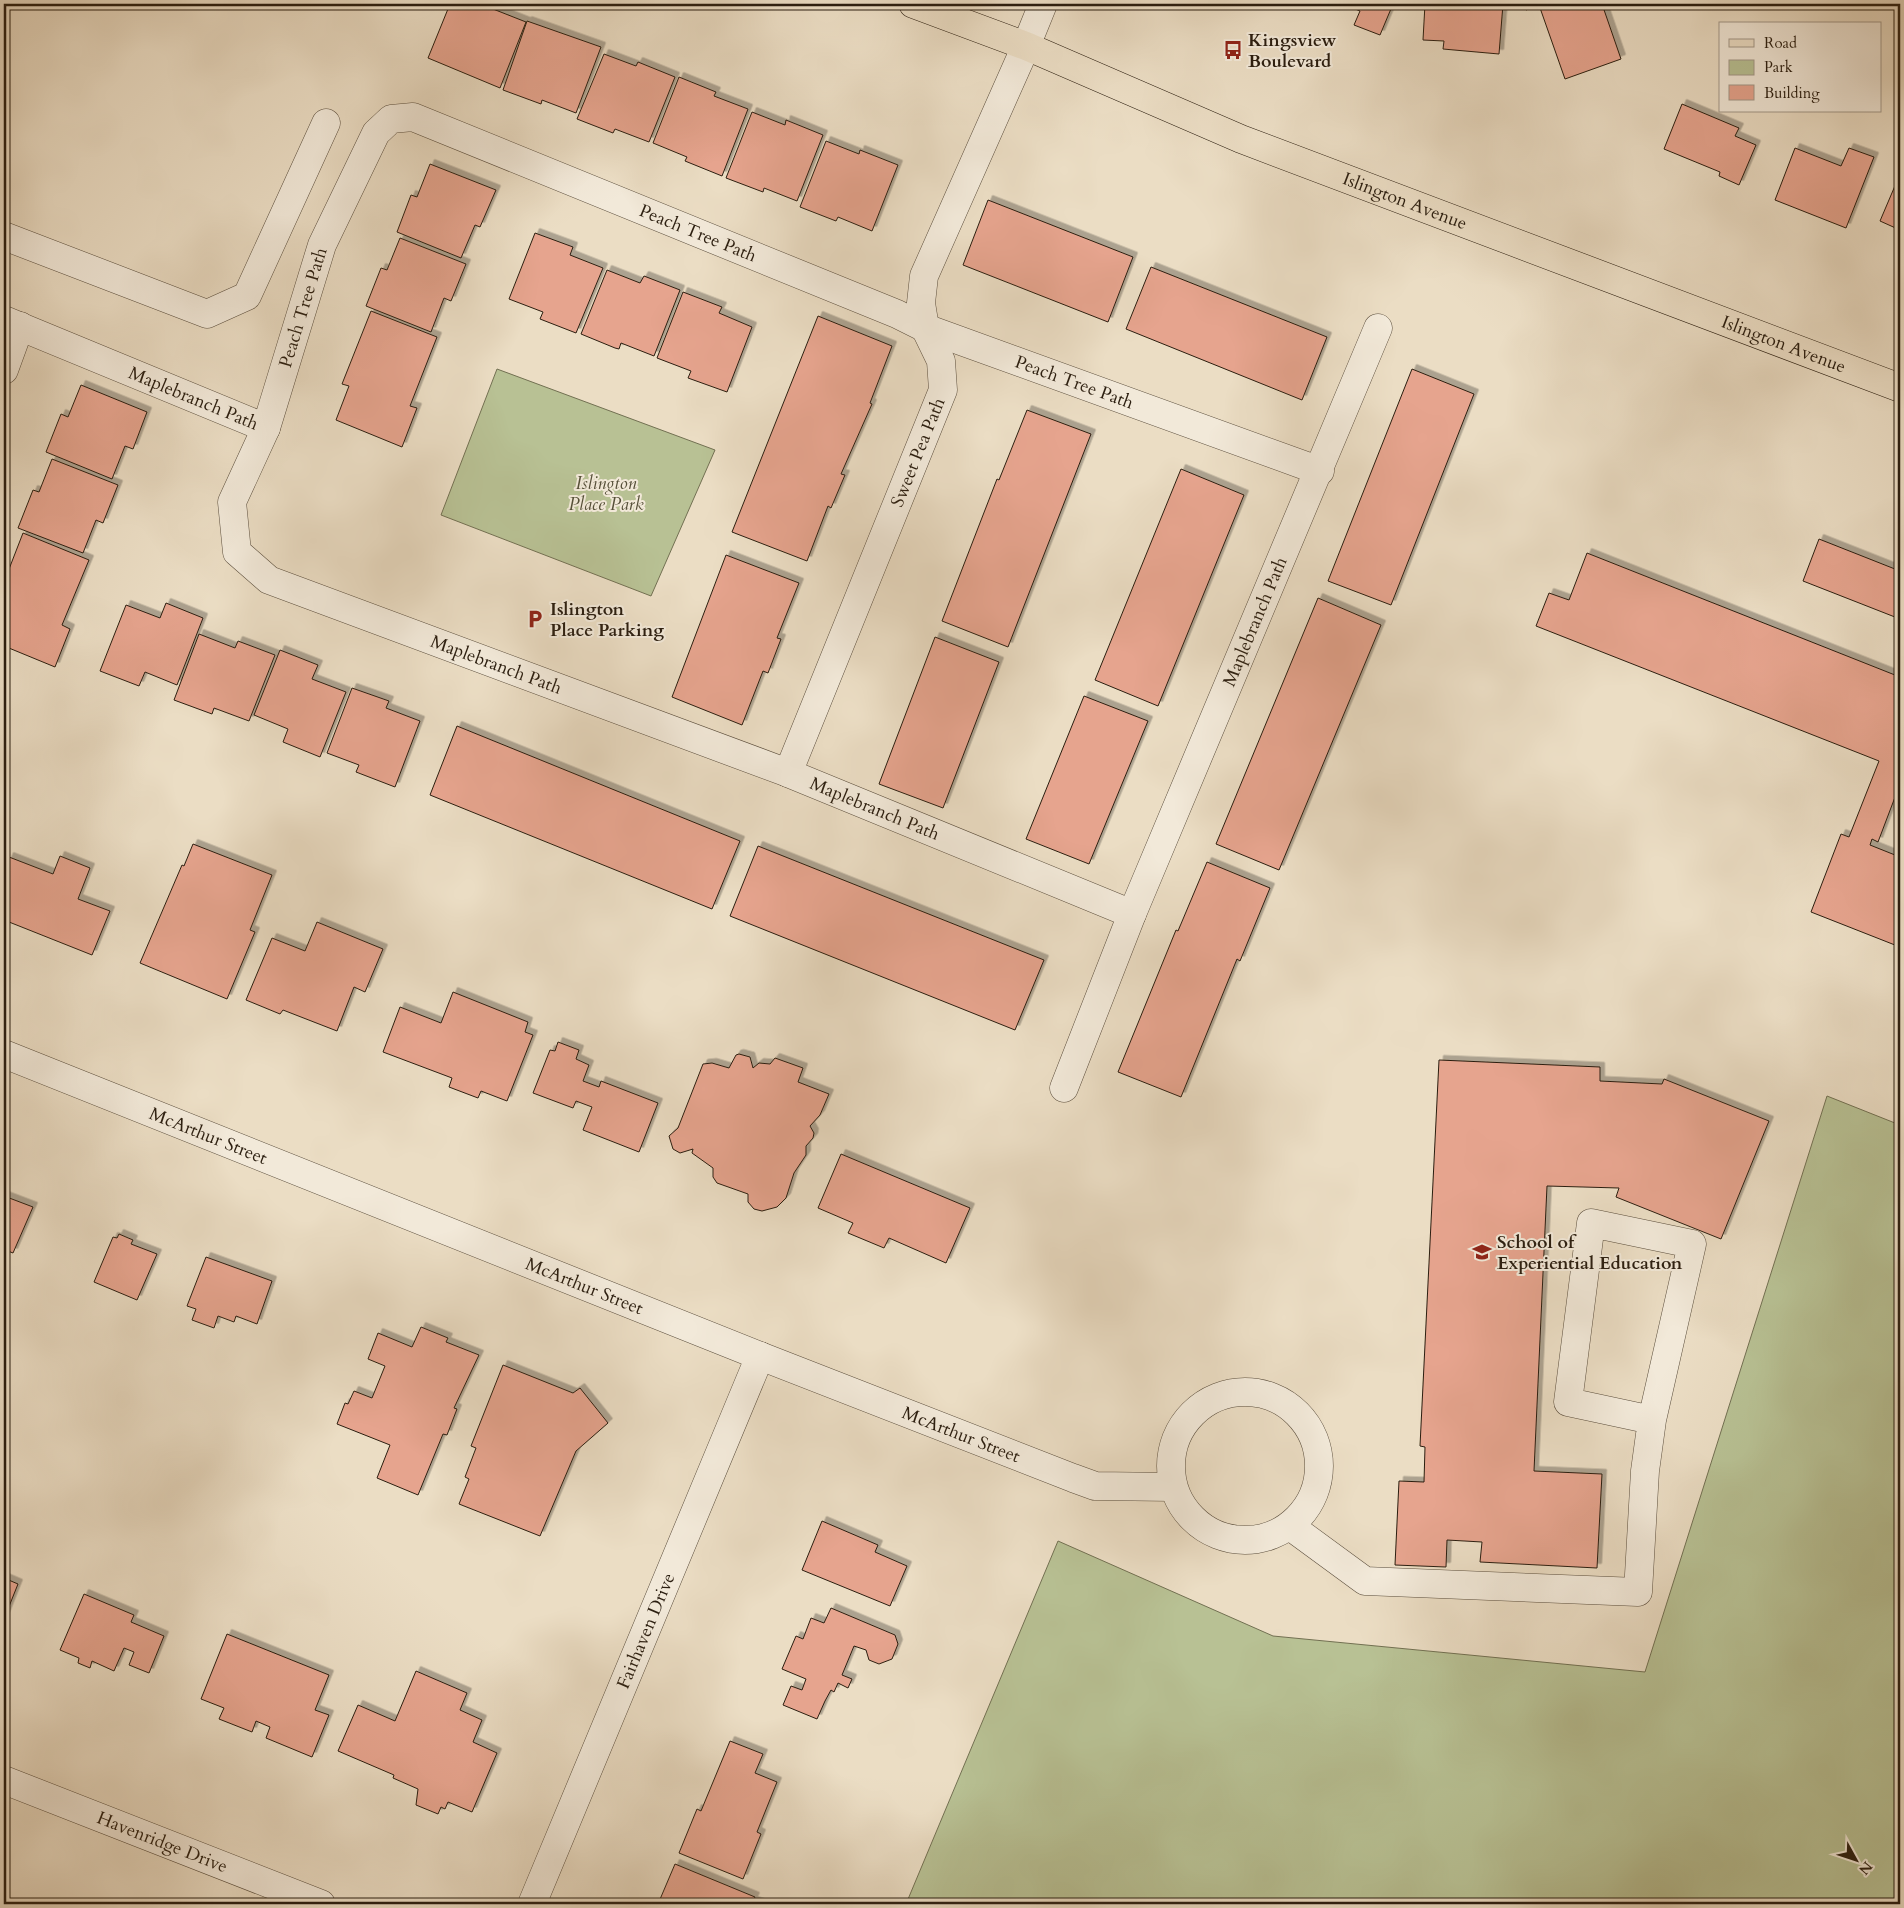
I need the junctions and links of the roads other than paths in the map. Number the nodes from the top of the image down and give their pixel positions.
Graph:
1 (913, 4) edge
2 (1043, 4) edge
3 (1026, 46) junction
4 (326, 123) dead end
5 (4, 236) edge
6 (12, 323) edge
7 (925, 328) junction
8 (1378, 328) dead end
9 (4, 370) edge
10 (1900, 388) edge
11 (266, 428) junction
12 (1320, 471) junction
13 (788, 773) junction
14 (1132, 914) junction
15 (4, 1054) edge
16 (1064, 1088) dead end
17 (760, 1356) junction
18 (1652, 1420) junction
19 (1173, 1488) junction
20 (1290, 1526) junction
21 (4, 1780) edge
22 (321, 1904) edge
23 (532, 1904) edge

1 - 3 main road, Islington Avenue
2 - 3 street
3 - 7 street, Sweet Pea Path
3 - 10 main road, Islington Avenue
4 - 5 street
6 - 9 street, Maplebranch Path
6 - 11 street, Maplebranch Path
7 - 11 street, Peach Tree Path
7 - 12 street, Peach Tree Path
7 - 13 street, Sweet Pea Path
8 - 12 street, Maplebranch Path
11 - 13 street, Maplebranch Path
12 - 14 street, Maplebranch Path
13 - 14 street, Maplebranch Path
14 - 16 street, Maplebranch Path
15 - 17 street, McArthur Street
17 - 19 street, McArthur Street
17 - 23 street, Fairhaven Drive
18 - 18 street
18 - 20 street
19 - 20 street
19 - 20 street
21 - 22 street, Havenridge Drive

